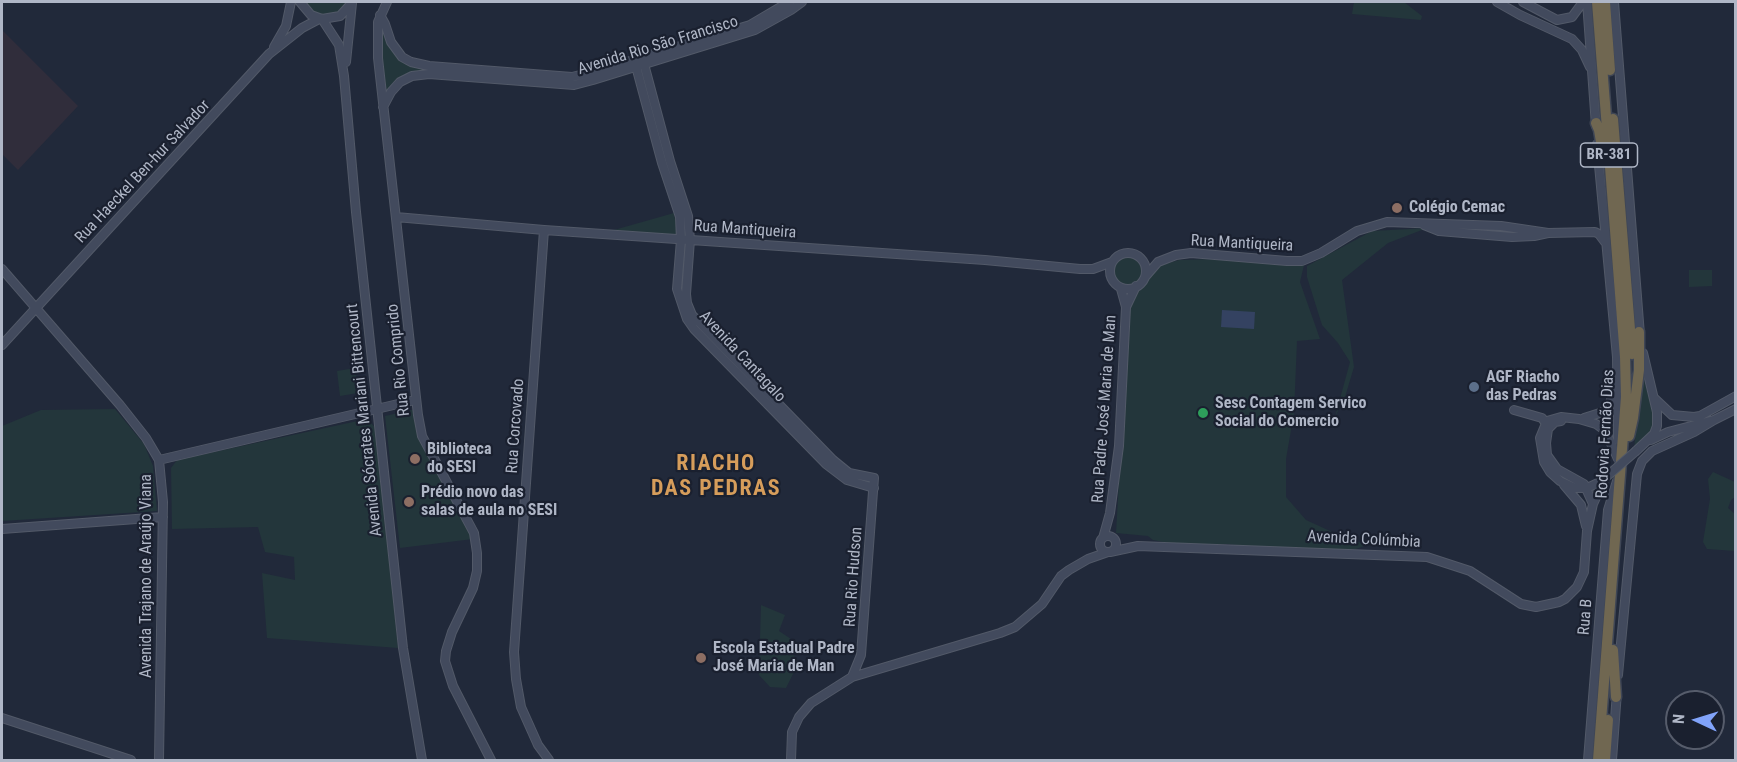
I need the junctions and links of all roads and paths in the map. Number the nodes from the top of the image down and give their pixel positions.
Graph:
1 (291, 2) edge
2 (300, 2) edge
3 (352, 2) edge
4 (387, 2) edge
5 (789, 2) edge
6 (802, 2) edge
7 (1499, 2) edge
8 (1511, 2) edge
9 (1523, 2) edge
10 (1585, 2) edge
11 (1598, 2) edge
12 (1606, 2) edge
13 (1614, 2) edge
14 (380, 15) junction
15 (321, 19) junction
16 (286, 26) junction
17 (291, 36) junction
18 (695, 44) junction
19 (269, 54) junction
20 (1617, 54) junction
21 (634, 63) junction
22 (644, 64) junction
23 (429, 70) junction
24 (1592, 71) junction
25 (344, 76) junction
26 (383, 107) junction
27 (1596, 123) junction
28 (1612, 194) junction
29 (396, 217) junction
30 (1431, 226) junction
31 (544, 230) junction
32 (1527, 232) junction
33 (686, 240) junction
34 (1606, 243) junction
35 (1143, 261) junction
36 (1112, 262) junction
37 (1158, 262) junction
38 (2, 269) edge
39 (1093, 269) junction
40 (1145, 277) junction
41 (1113, 282) junction
42 (1136, 286) junction
43 (1121, 289) junction
44 (1126, 307) junction
45 (37, 308) junction
46 (1639, 332) junction
47 (2, 345) edge
48 (1618, 371) junction
49 (1652, 395) junction
50 (1736, 396) edge
51 (415, 400) junction
52 (377, 409) junction
53 (1736, 409) edge
54 (1514, 410) dead end
55 (1683, 417) junction
56 (1579, 419) junction
57 (1714, 420) junction
58 (1547, 425) junction
59 (1683, 429) junction
60 (1629, 436) junction
61 (1647, 442) junction
62 (1618, 459) junction
63 (159, 460) junction
64 (1619, 477) junction
65 (874, 478) joint
66 (1606, 478) junction
67 (1560, 481) junction
68 (874, 488) junction
69 (1587, 488) junction
70 (1593, 504) junction
71 (1110, 513) junction
72 (163, 516) junction
73 (2, 529) edge
74 (1587, 531) junction
75 (1113, 538) junction
76 (1102, 540) junction
77 (1138, 546) junction
78 (1109, 552) junction
79 (1088, 559) junction
80 (1613, 650) junction
81 (852, 677) junction
82 (1616, 697) junction
83 (2, 718) edge
84 (790, 747) junction
85 (1597, 757) edge
86 (131, 760) edge
87 (159, 760) edge
88 (422, 760) edge
89 (491, 760) edge
90 (549, 760) edge
91 (786, 760) edge
92 (791, 760) edge
93 (1588, 760) edge
94 (1605, 760) edge
95 (1612, 760) edge

1 - 16 street, Rua Haeckel Ben-hur Salvador
2 - 15 street, Avenida Sócrates Mariani Bittencourt
3 - 15 street, Rua Haeckel Ben-hur Salvador
3 - 25 street, Avenida Sócrates Mariani Bittencourt
4 - 14 street, Rua Rio Comprido
5 - 18 street, Avenida Rio São Francisco
6 - 18 street, Avenida Rio São Francisco
7 - 8 street
7 - 24 street
9 - 10 street
10 - 24 street, BR-381
11 - 28 highway, Rodovia Fernão Dias / BR-381
12 - 20 highway
12 - 60 highway, Rodovia Fernão Dias / BR-381
13 - 20 street, BR-381
14 - 23 street, Avenida Rio São Francisco
14 - 26 street, Rua Rio Comprido
15 - 17 street, Rua Haeckel Ben-hur Salvador
15 - 25 street, Avenida Sócrates Mariani Bittencourt
16 - 17 street
16 - 19 street, Rua Haeckel Ben-hur Salvador
17 - 19 street, Rua Haeckel Ben-hur Salvador
18 - 21 street, Avenida Rio São Francisco
18 - 22 street, Avenida Rio São Francisco
19 - 45 street, Rua Haeckel Ben-hur Salvador
20 - 46 street, BR-381
21 - 22 street, Avenida Rio São Francisco
21 - 23 street, Avenida Rio São Francisco
21 - 33 street, Avenida Cantagalo
22 - 33 street, Avenida Cantagalo
23 - 26 street, Avenida Rio São Francisco
24 - 27 street, BR-381
25 - 52 street, Avenida Sócrates Mariani Bittencourt
26 - 29 street, Rua Rio Comprido
27 - 28 highway
27 - 34 street, BR-381
28 - 64 highway, Rodovia Fernão Dias / BR-381
29 - 31 street, Rua Mantiqueira
29 - 51 street, Rua Rio Comprido
30 - 32 street, Rua Mantiqueira
30 - 32 street, Rua Mantiqueira
30 - 37 street, Rua Mantiqueira
31 - 33 street, Rua Mantiqueira
31 - 90 street, Rua Corcovado
32 - 34 street, Rua Mantiqueira
33 - 39 street, Rua Mantiqueira
33 - 65 street, Avenida Cantagalo
33 - 68 street, Avenida Cantagalo
34 - 48 street, BR-381
35 - 36 street
35 - 37 street, Rua Mantiqueira
35 - 40 street
36 - 39 street, Rua Mantiqueira
36 - 41 street
37 - 40 street
38 - 45 street, Avenida Trajano de Araújo Viana
39 - 41 street, Rua Mantiqueira
40 - 42 street
41 - 43 street
42 - 43 street
42 - 44 street, Rua Padre José Maria de Man
43 - 44 street, Rua Padre José Maria de Man
44 - 71 street, Rua Padre José Maria de Man
45 - 47 street
45 - 63 street, Avenida Trajano de Araújo Viana
46 - 49 street, BR-381
46 - 60 highway, BR-381
48 - 56 street
48 - 62 street, BR-381
49 - 55 street
49 - 61 street, BR-381
50 - 55 street
51 - 52 street
51 - 89 street, Rua Rio Comprido
52 - 63 street
52 - 88 street, Avenida Sócrates Mariani Bittencourt
53 - 57 street
54 - 58 street
55 - 59 street
56 - 58 street
56 - 62 street
57 - 59 street
57 - 82 street
58 - 67 street, Avenida Colúmbia
58 - 69 street
59 - 61 street
60 - 80 highway, Rodovia Fernão Dias / BR-381
61 - 66 street, bridge
62 - 64 street, BR-381
63 - 72 street, Avenida Trajano de Araújo Viana
64 - 85 highway, Rodovia Fernão Dias / BR-381
64 - 93 street, Rua B
65 - 68 street, Rua Rio Hudson
66 - 69 street
66 - 70 street, Avenida Colúmbia
67 - 69 street
67 - 74 street, Avenida Colúmbia
68 - 81 street, Rua Rio Hudson
69 - 70 street
70 - 74 street, Avenida Colúmbia
71 - 75 street, Rua Padre José Maria de Man
71 - 76 street, Rua Padre José Maria de Man
72 - 73 street
72 - 87 street, Avenida Trajano de Araújo Viana
74 - 77 street, Avenida Colúmbia
75 - 76 street
75 - 77 street
75 - 78 street
76 - 78 street
76 - 79 street, Rua Padre José Maria de Man
77 - 78 street, Avenida Colúmbia
78 - 79 street
79 - 81 street
80 - 82 highway
80 - 94 highway, Rodovia Fernão Dias / BR-381
81 - 84 street
82 - 95 street
83 - 86 street
84 - 91 street
84 - 92 street

